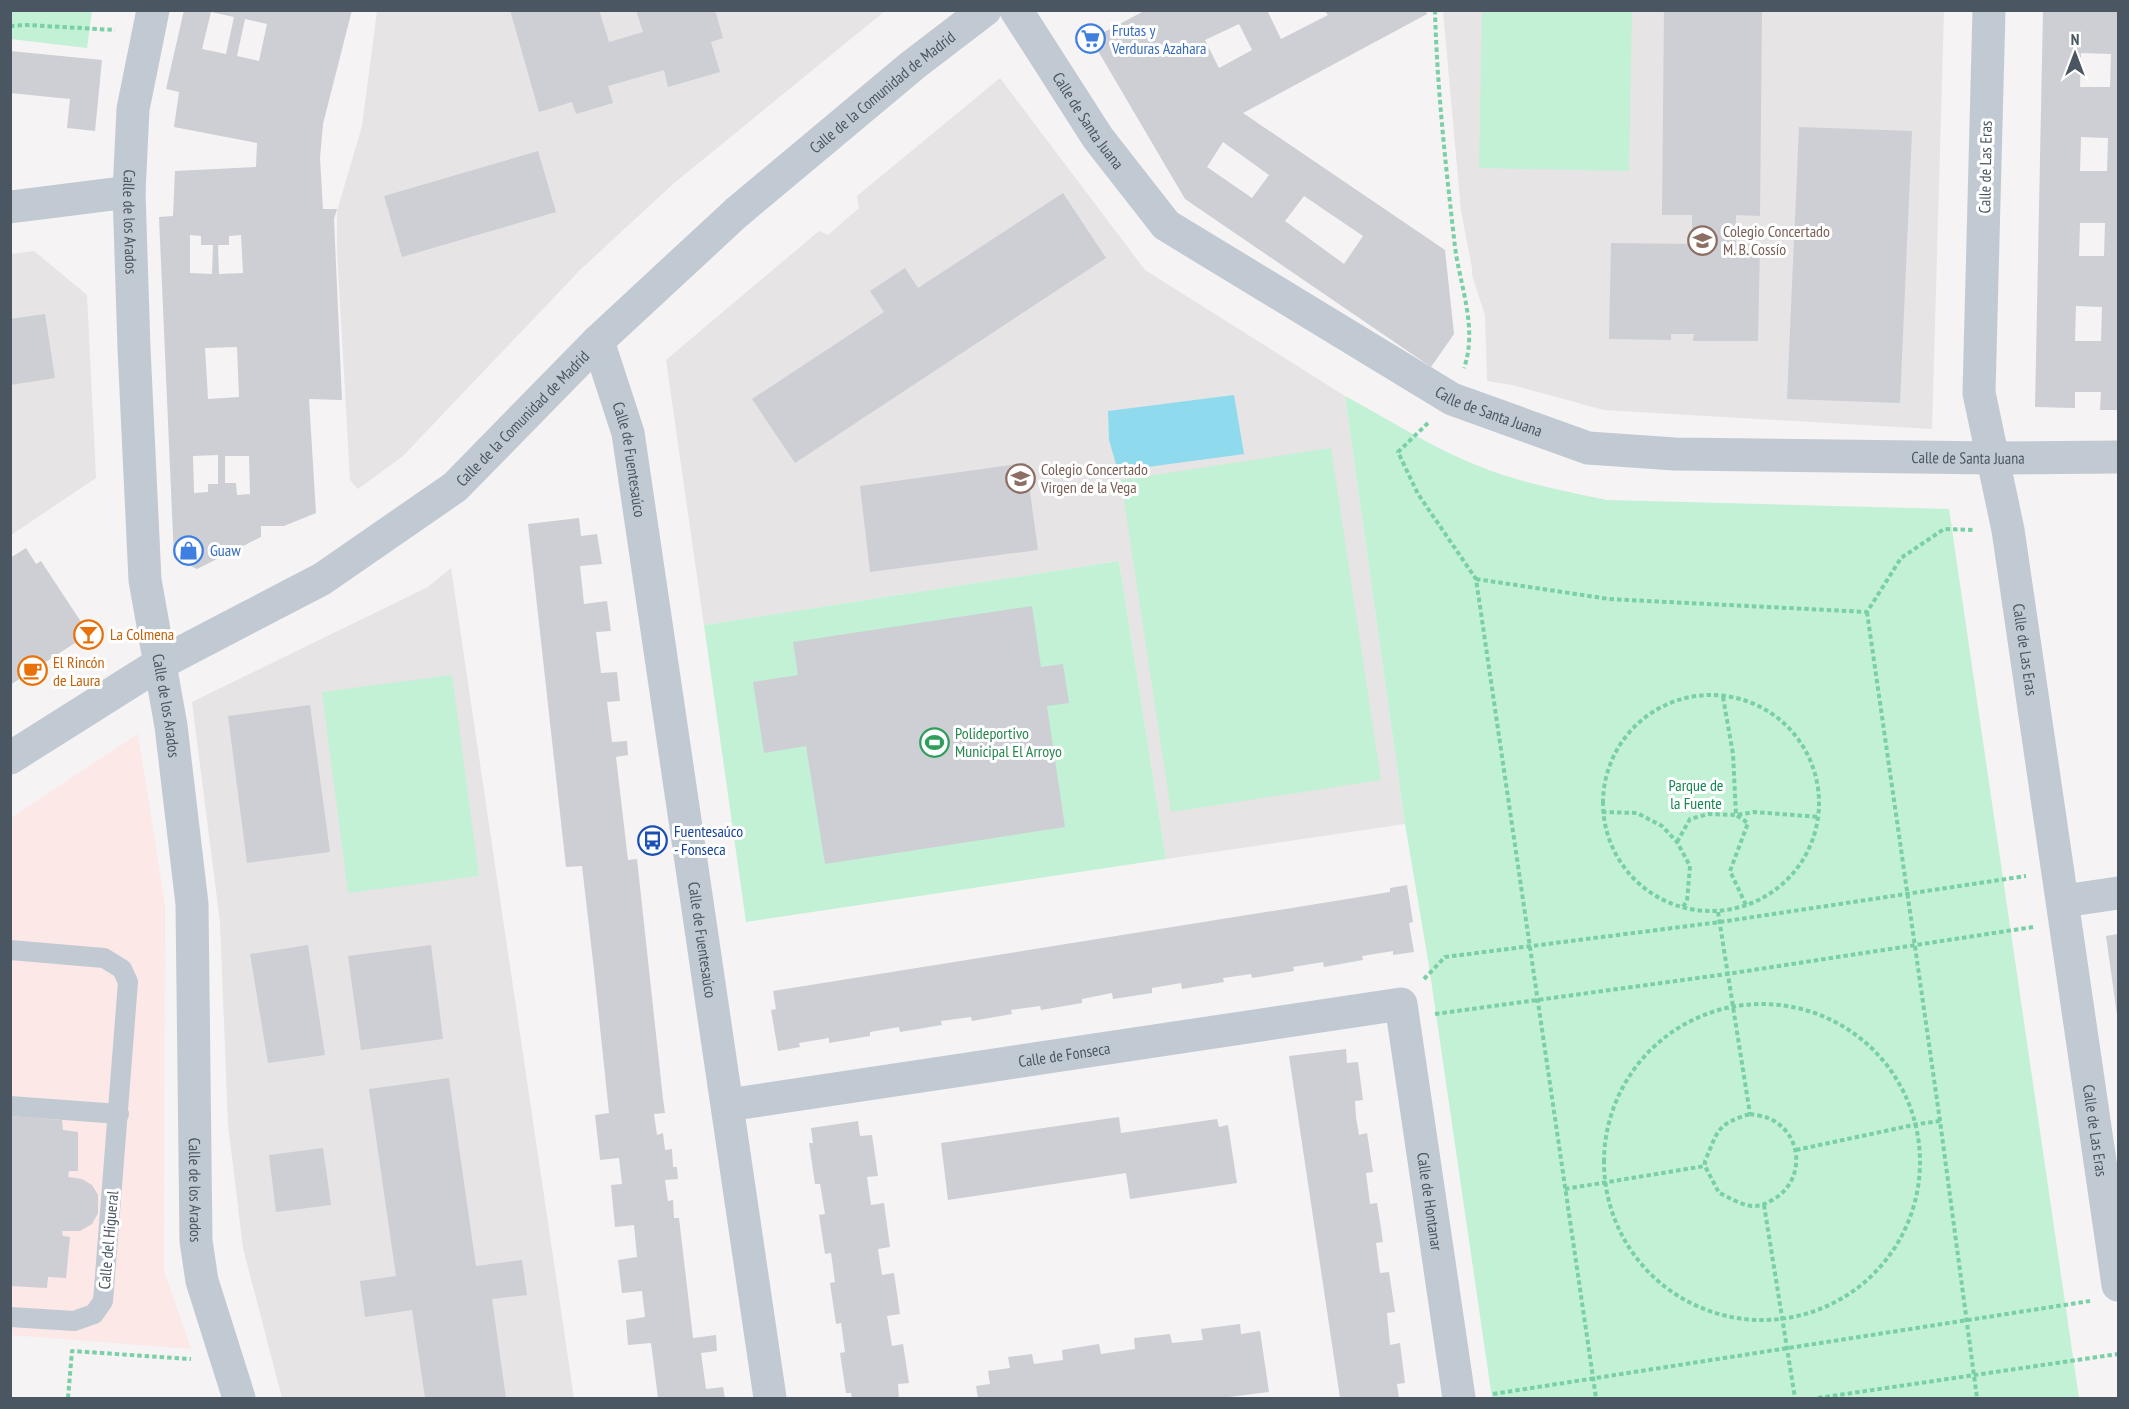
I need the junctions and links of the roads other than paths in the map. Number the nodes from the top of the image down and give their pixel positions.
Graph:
1 (985, 10) edge
2 (1016, 10) edge
3 (1989, 10) edge
4 (151, 21) edge
5 (129, 192) junction
6 (10, 207) edge
7 (598, 341) junction
8 (2118, 457) edge
9 (1994, 458) junction
10 (159, 664) junction
11 (10, 758) edge
12 (2118, 893) edge
13 (2063, 898) junction
14 (10, 950) edge
15 (1401, 1004) joint
16 (728, 1105) junction
17 (10, 1106) edge
18 (119, 1114) junction
19 (2109, 1292) edge
20 (10, 1317) edge
21 (1473, 1397) edge
22 (239, 1398) edge
23 (770, 1398) edge

1 - 7 street, Calle de la Comunidad de Madrid
2 - 9 street, Calle de Santa Juana
3 - 9 street, Calle de Las Eras
4 - 5 street, Calle de los Arados
5 - 6 street
5 - 10 street, Calle de los Arados
7 - 10 street, Calle de la Comunidad de Madrid
7 - 16 street, Calle de Fuentesaúco
8 - 9 street, Calle de Santa Juana
9 - 13 street, Calle de Las Eras
10 - 11 street, Calle de la Comunidad de Madrid
10 - 22 street, Calle de los Arados
12 - 13 street
13 - 19 street, Calle de Las Eras
14 - 18 lane, Calle del Higueral
15 - 16 street, Calle de Fonseca
15 - 21 street, Calle de Hontanar
16 - 23 street, Calle de Fuentesaúco
17 - 18 lane
18 - 20 lane, Calle del Higueral

